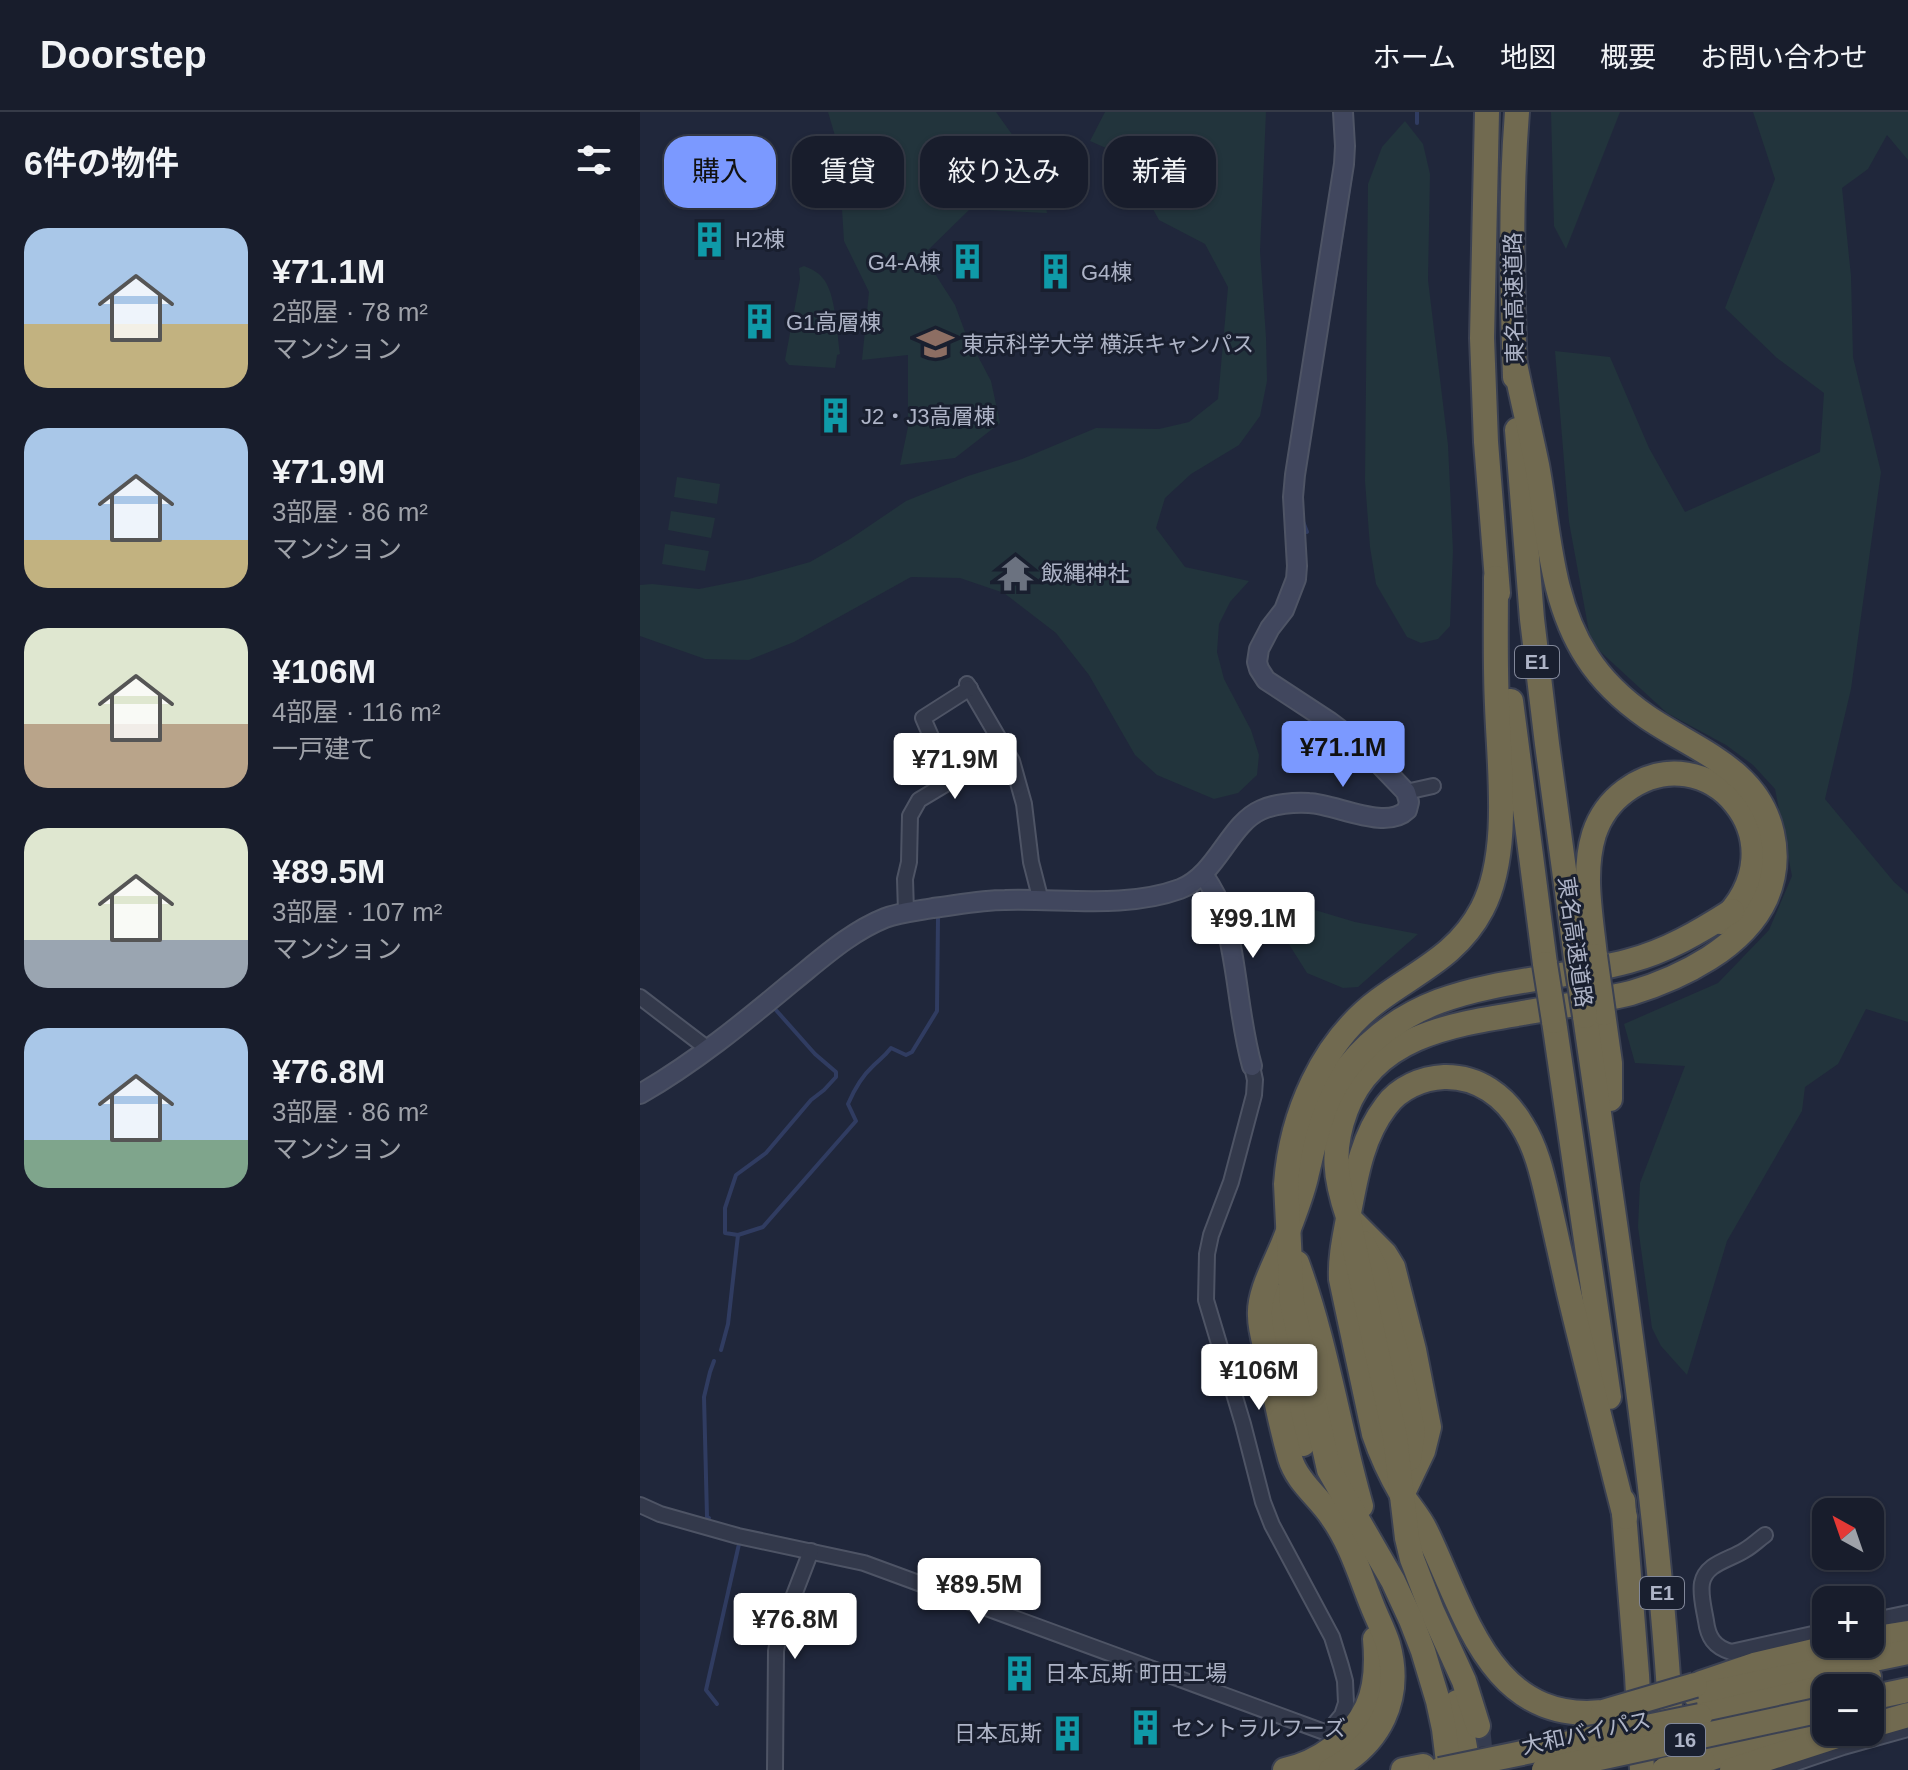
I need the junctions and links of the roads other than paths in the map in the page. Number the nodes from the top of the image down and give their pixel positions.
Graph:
1 (1343, 112) edge
2 (1487, 112) edge
3 (1517, 112) edge
4 (1515, 364) junction
5 (1496, 578) junction
6 (1433, 786) dead end
7 (1406, 792) junction
8 (1203, 874) junction
9 (1041, 901) junction
10 (906, 912) junction
11 (1586, 957) junction
12 (640, 997) edge
13 (708, 1049) junction
14 (1252, 1066) joint
15 (640, 1094) edge
16 (1348, 1217) junction
17 (1287, 1235) junction
18 (1322, 1473) junction
19 (1402, 1495) junction
20 (640, 1505) edge
21 (1335, 1511) junction
22 (1625, 1517) junction
23 (1765, 1535) dead end
24 (1361, 1546) junction
25 (811, 1551) junction
26 (1372, 1605) junction
27 (1432, 1611) junction
28 (1908, 1613) edge
29 (1884, 1618) edge
30 (1908, 1633) edge
31 (1812, 1634) edge
32 (1884, 1637) edge
33 (1812, 1651) edge
34 (1908, 1652) edge
35 (1908, 1661) edge
36 (1908, 1668) edge
37 (1908, 1690) edge
38 (1884, 1695) edge
39 (1697, 1697) junction
40 (1908, 1703) edge
41 (1884, 1708) edge
42 (1908, 1715) edge
43 (1812, 1720) edge
44 (1602, 1721) junction
45 (1812, 1721) edge
46 (1884, 1722) edge
47 (1908, 1729) edge
48 (1812, 1744) edge
49 (1483, 1749) edge
50 (1703, 1754) junction
51 (1600, 1768) edge
52 (1422, 1769) edge
53 (775, 1770) edge
54 (1285, 1770) edge
55 (1331, 1770) edge
56 (1449, 1770) edge
57 (1469, 1770) edge
58 (1544, 1770) edge
59 (1642, 1770) edge
60 (1664, 1770) edge
61 (1674, 1770) edge
62 (1732, 1770) edge
63 (1775, 1770) edge

1 - 7 street
2 - 5 highway, 東名高速道路 / E1
3 - 4 highway, 東名高速道路 / E1
4 - 11 highway, 東名高速道路 / E1
4 - 16 highway
5 - 17 highway
5 - 22 highway, 東名高速道路 / E1, bridge
6 - 7 street
7 - 8 street
8 - 9 street
8 - 14 street
9 - 10 street
9 - 10 street
10 - 13 street
11 - 17 highway
11 - 61 highway, 東名高速道路 / E1, bridge
12 - 13 street
13 - 15 street
14 - 25 street
16 - 19 highway
16 - 19 highway
16 - 22 highway
17 - 18 highway
17 - 21 highway
17 - 24 highway
18 - 21 highway
18 - 24 highway
19 - 27 highway
19 - 44 highway
20 - 25 street
21 - 24 highway
22 - 59 highway, 東名高速道路 / E1
23 - 31 street
24 - 26 highway
24 - 56 highway
25 - 53 street
26 - 54 highway
26 - 55 highway
27 - 49 highway
27 - 57 highway
28 - 29 street
30 - 32 highway
33 - 39 highway
34 - 39 highway
35 - 39 highway, 大和バイパス / 16
36 - 52 highway, 16, bridge
37 - 38 highway
39 - 44 highway, 大和バイパス / 16
40 - 41 highway
42 - 46 highway
43 - 58 highway, 16, bridge
44 - 49 highway, 大和バイパス / 16
45 - 50 highway, 大和バイパス / 16
47 - 63 street
48 - 62 highway
49 - 52 highway, 大和バイパス / 16
50 - 51 highway, 大和バイパス / 16
50 - 60 highway, bridge

